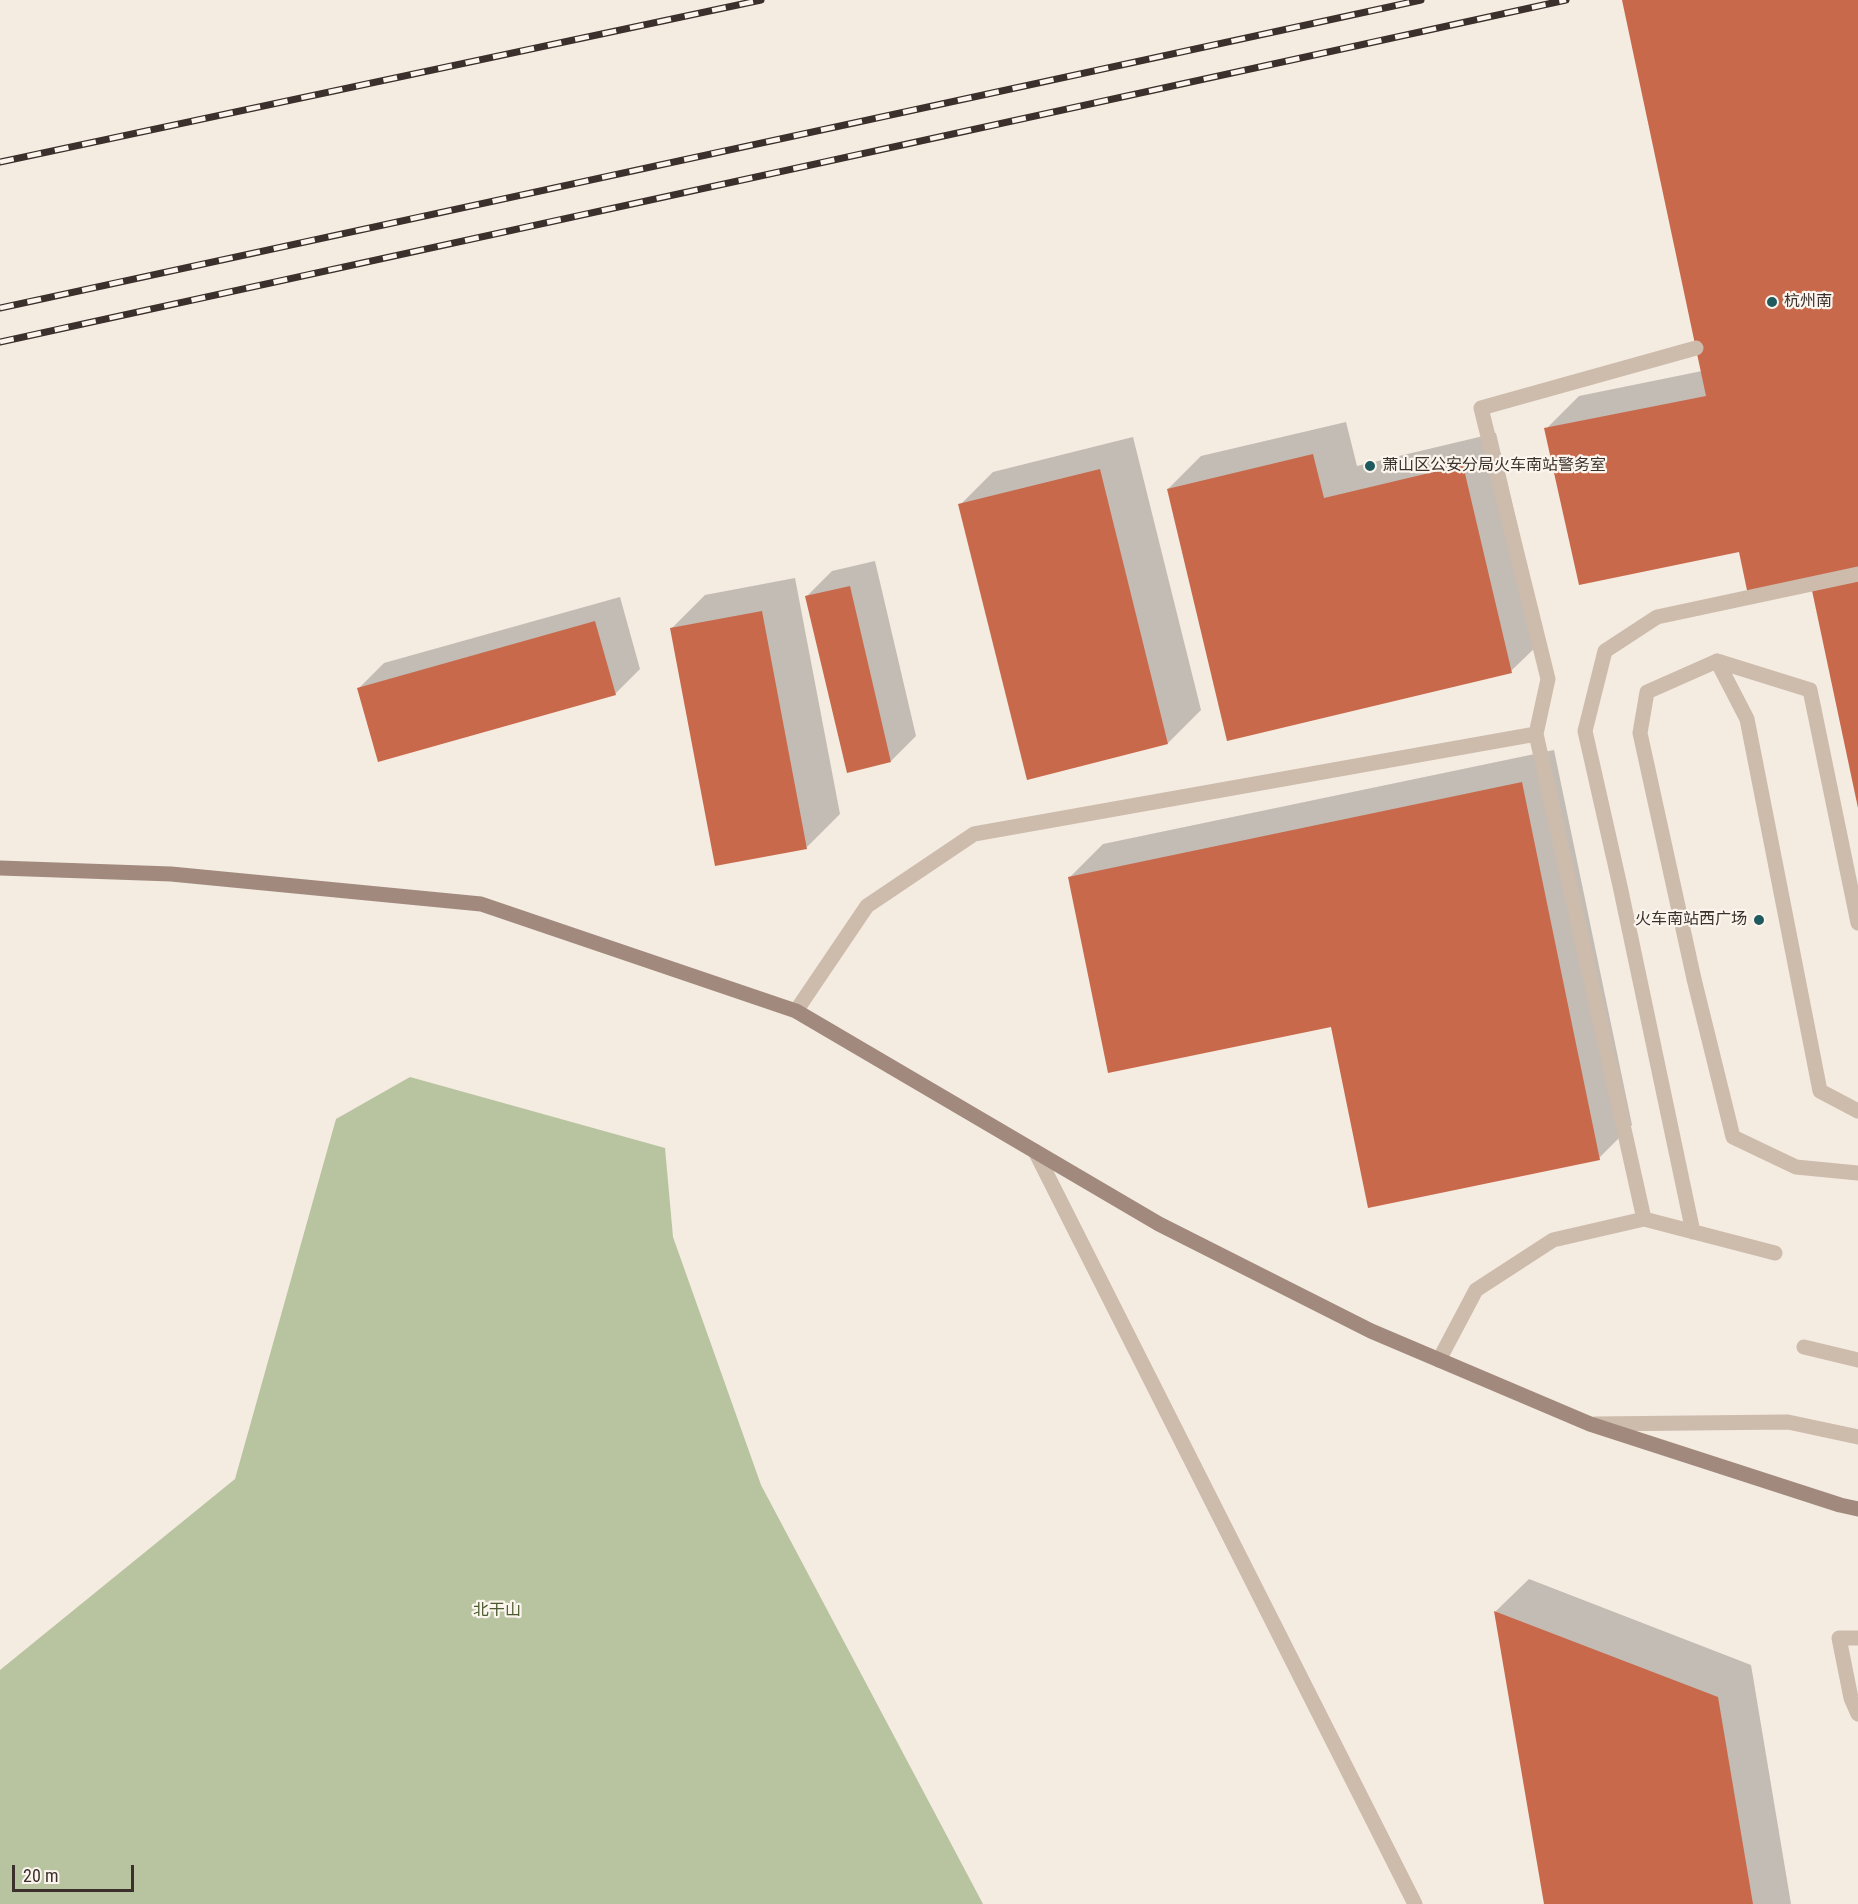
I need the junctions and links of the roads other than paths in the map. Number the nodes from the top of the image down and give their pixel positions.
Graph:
1 (1696, 348) dead end
2 (1858, 574) edge
3 (1717, 661) junction
4 (1536, 734) junction
5 (0, 868) edge
6 (1858, 922) edge
7 (796, 1011) junction
8 (1858, 1112) edge
9 (1035, 1152) junction
10 (1858, 1173) edge
11 (1644, 1220) junction
12 (1693, 1232) junction
13 (1775, 1253) dead end
14 (1804, 1347) dead end
15 (1439, 1360) junction
16 (1858, 1360) edge
17 (1590, 1424) junction
18 (1858, 1437) edge
19 (1858, 1509) edge
20 (1858, 1638) edge
21 (1858, 1714) edge
22 (1414, 1904) edge

1 - 4 street
2 - 12 street
3 - 6 street
3 - 8 street
3 - 10 street
4 - 7 street
4 - 11 street
5 - 7 main road
7 - 9 main road
9 - 15 main road
9 - 22 street
11 - 12 street
11 - 15 street
12 - 13 street
14 - 16 street
15 - 17 main road
17 - 18 street
17 - 19 main road
20 - 21 street

